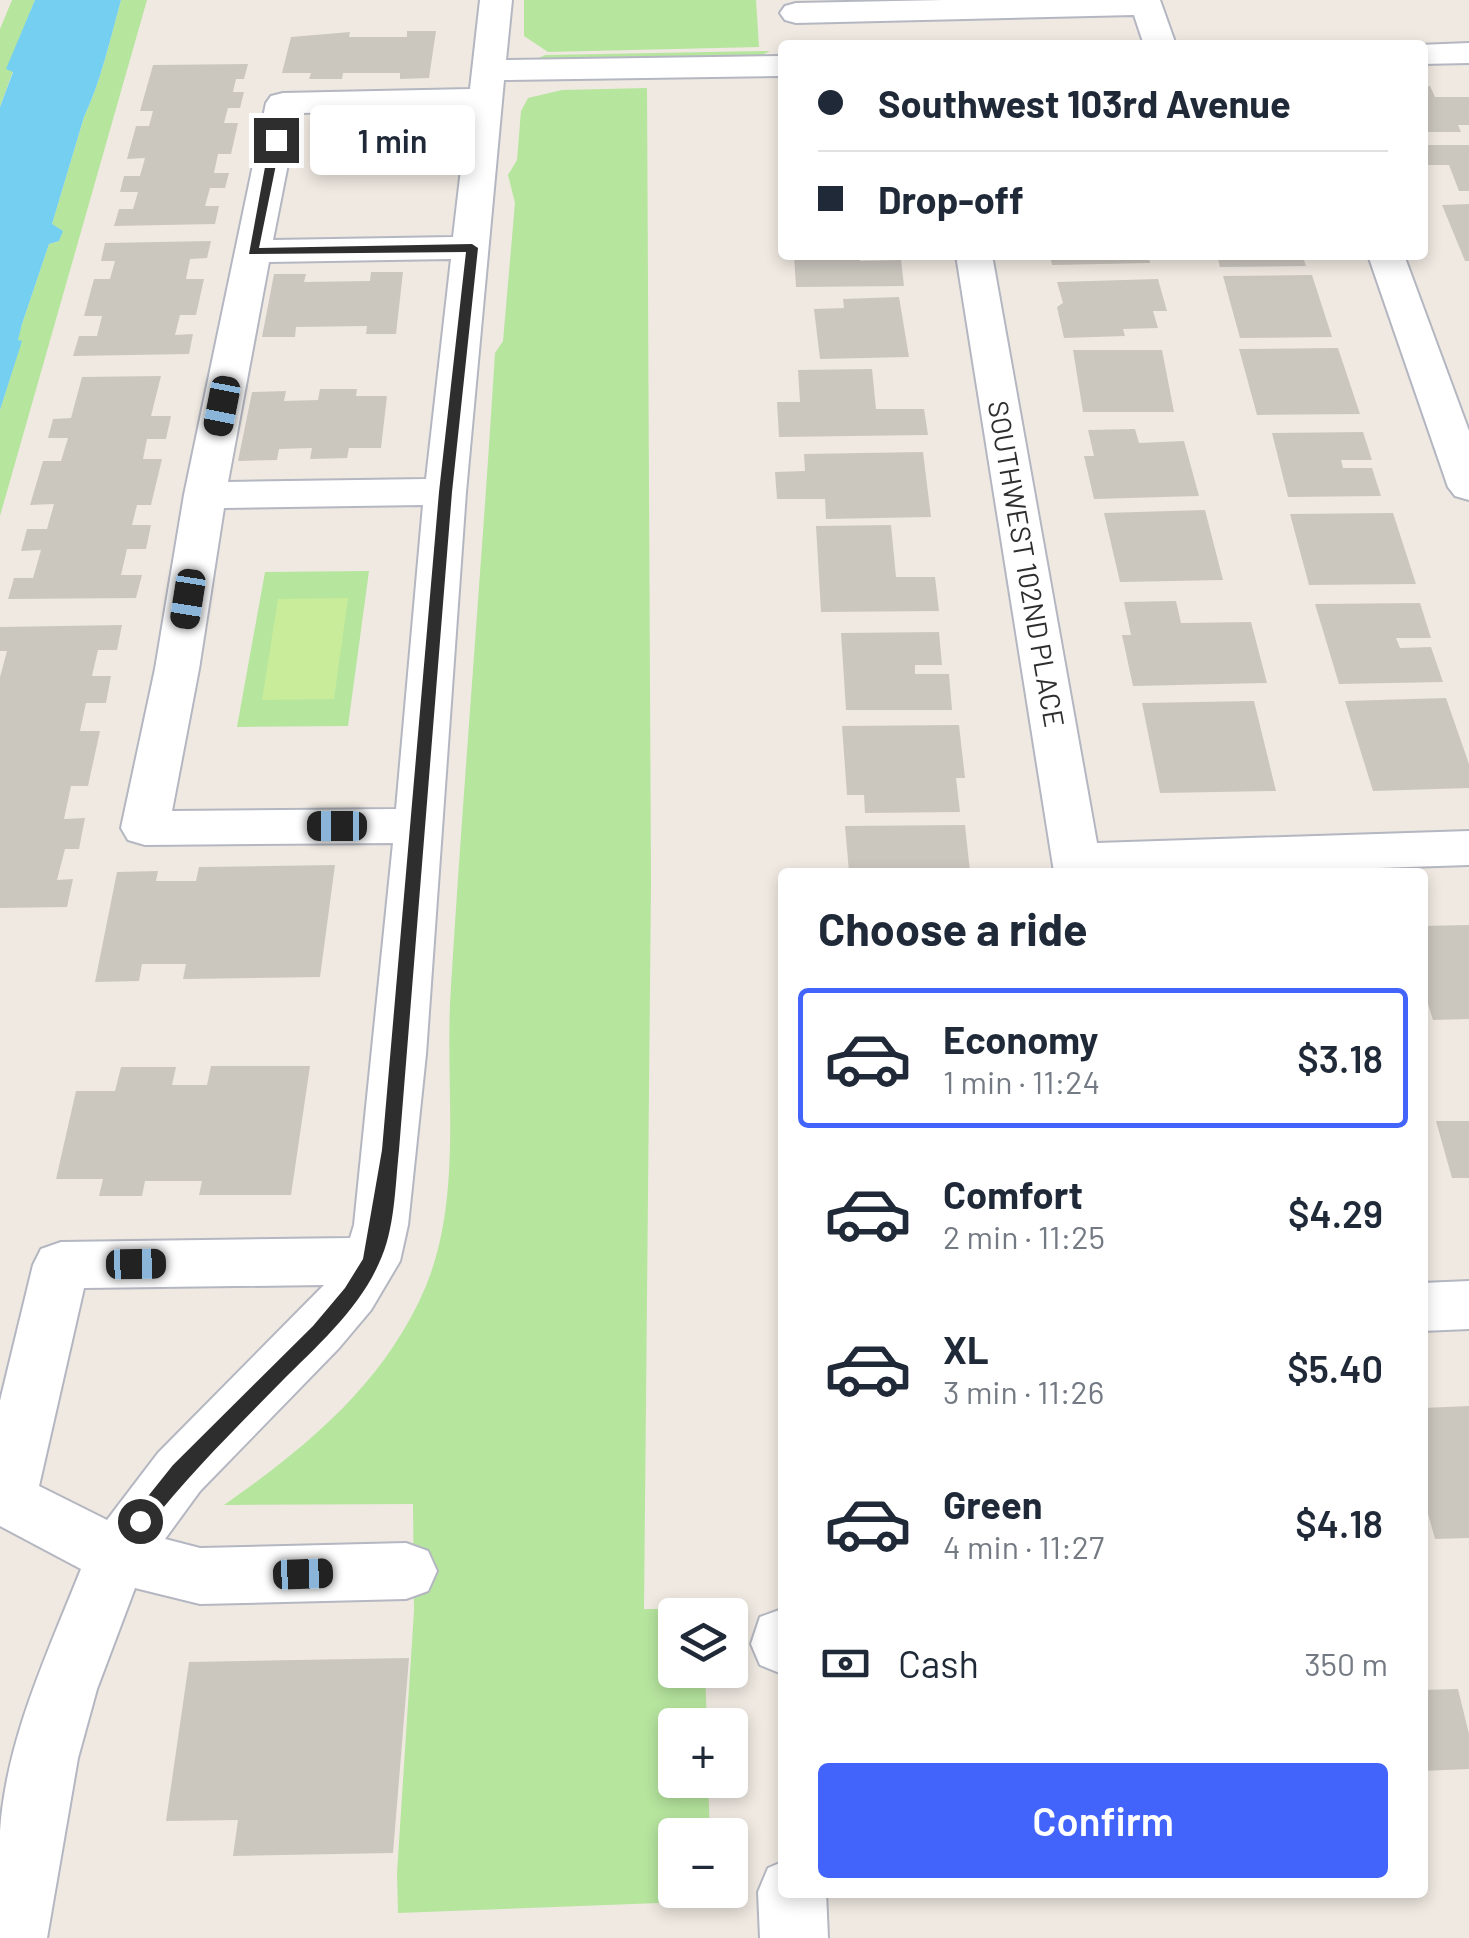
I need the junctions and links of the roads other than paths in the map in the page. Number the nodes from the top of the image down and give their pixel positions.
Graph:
1 (496, 0) edge
2 (796, 19) edge
3 (1158, 40) edge
4 (1469, 53) edge
5 (1428, 54) edge
6 (778, 66) edge
7 (489, 85) junction
8 (472, 248) junction
9 (253, 251) junction
10 (975, 260) edge
11 (1388, 260) edge
12 (1469, 487) edge
13 (445, 492) junction
14 (205, 495) junction
15 (417, 826) junction
16 (1469, 848) edge
17 (1077, 867) edge
18 (372, 1261) junction
19 (1469, 1306) edge
20 (1428, 1307) edge
21 (116, 1556) junction
22 (406, 1571) dead end
23 (792, 1898) edge
24 (13, 1938) edge
25 (794, 1938) edge

1 - 7 street
2 - 3 street
4 - 5 street
6 - 7 street
7 - 8 street
7 - 9 street
8 - 9 street
8 - 13 street
9 - 14 street
10 - 17 street, SOUTHWEST 102ND PLACE
11 - 12 street
13 - 14 street
13 - 15 street
14 - 15 street
15 - 18 street
16 - 17 street
18 - 21 street
18 - 21 street
19 - 20 street
21 - 22 street
21 - 24 street
23 - 25 street

